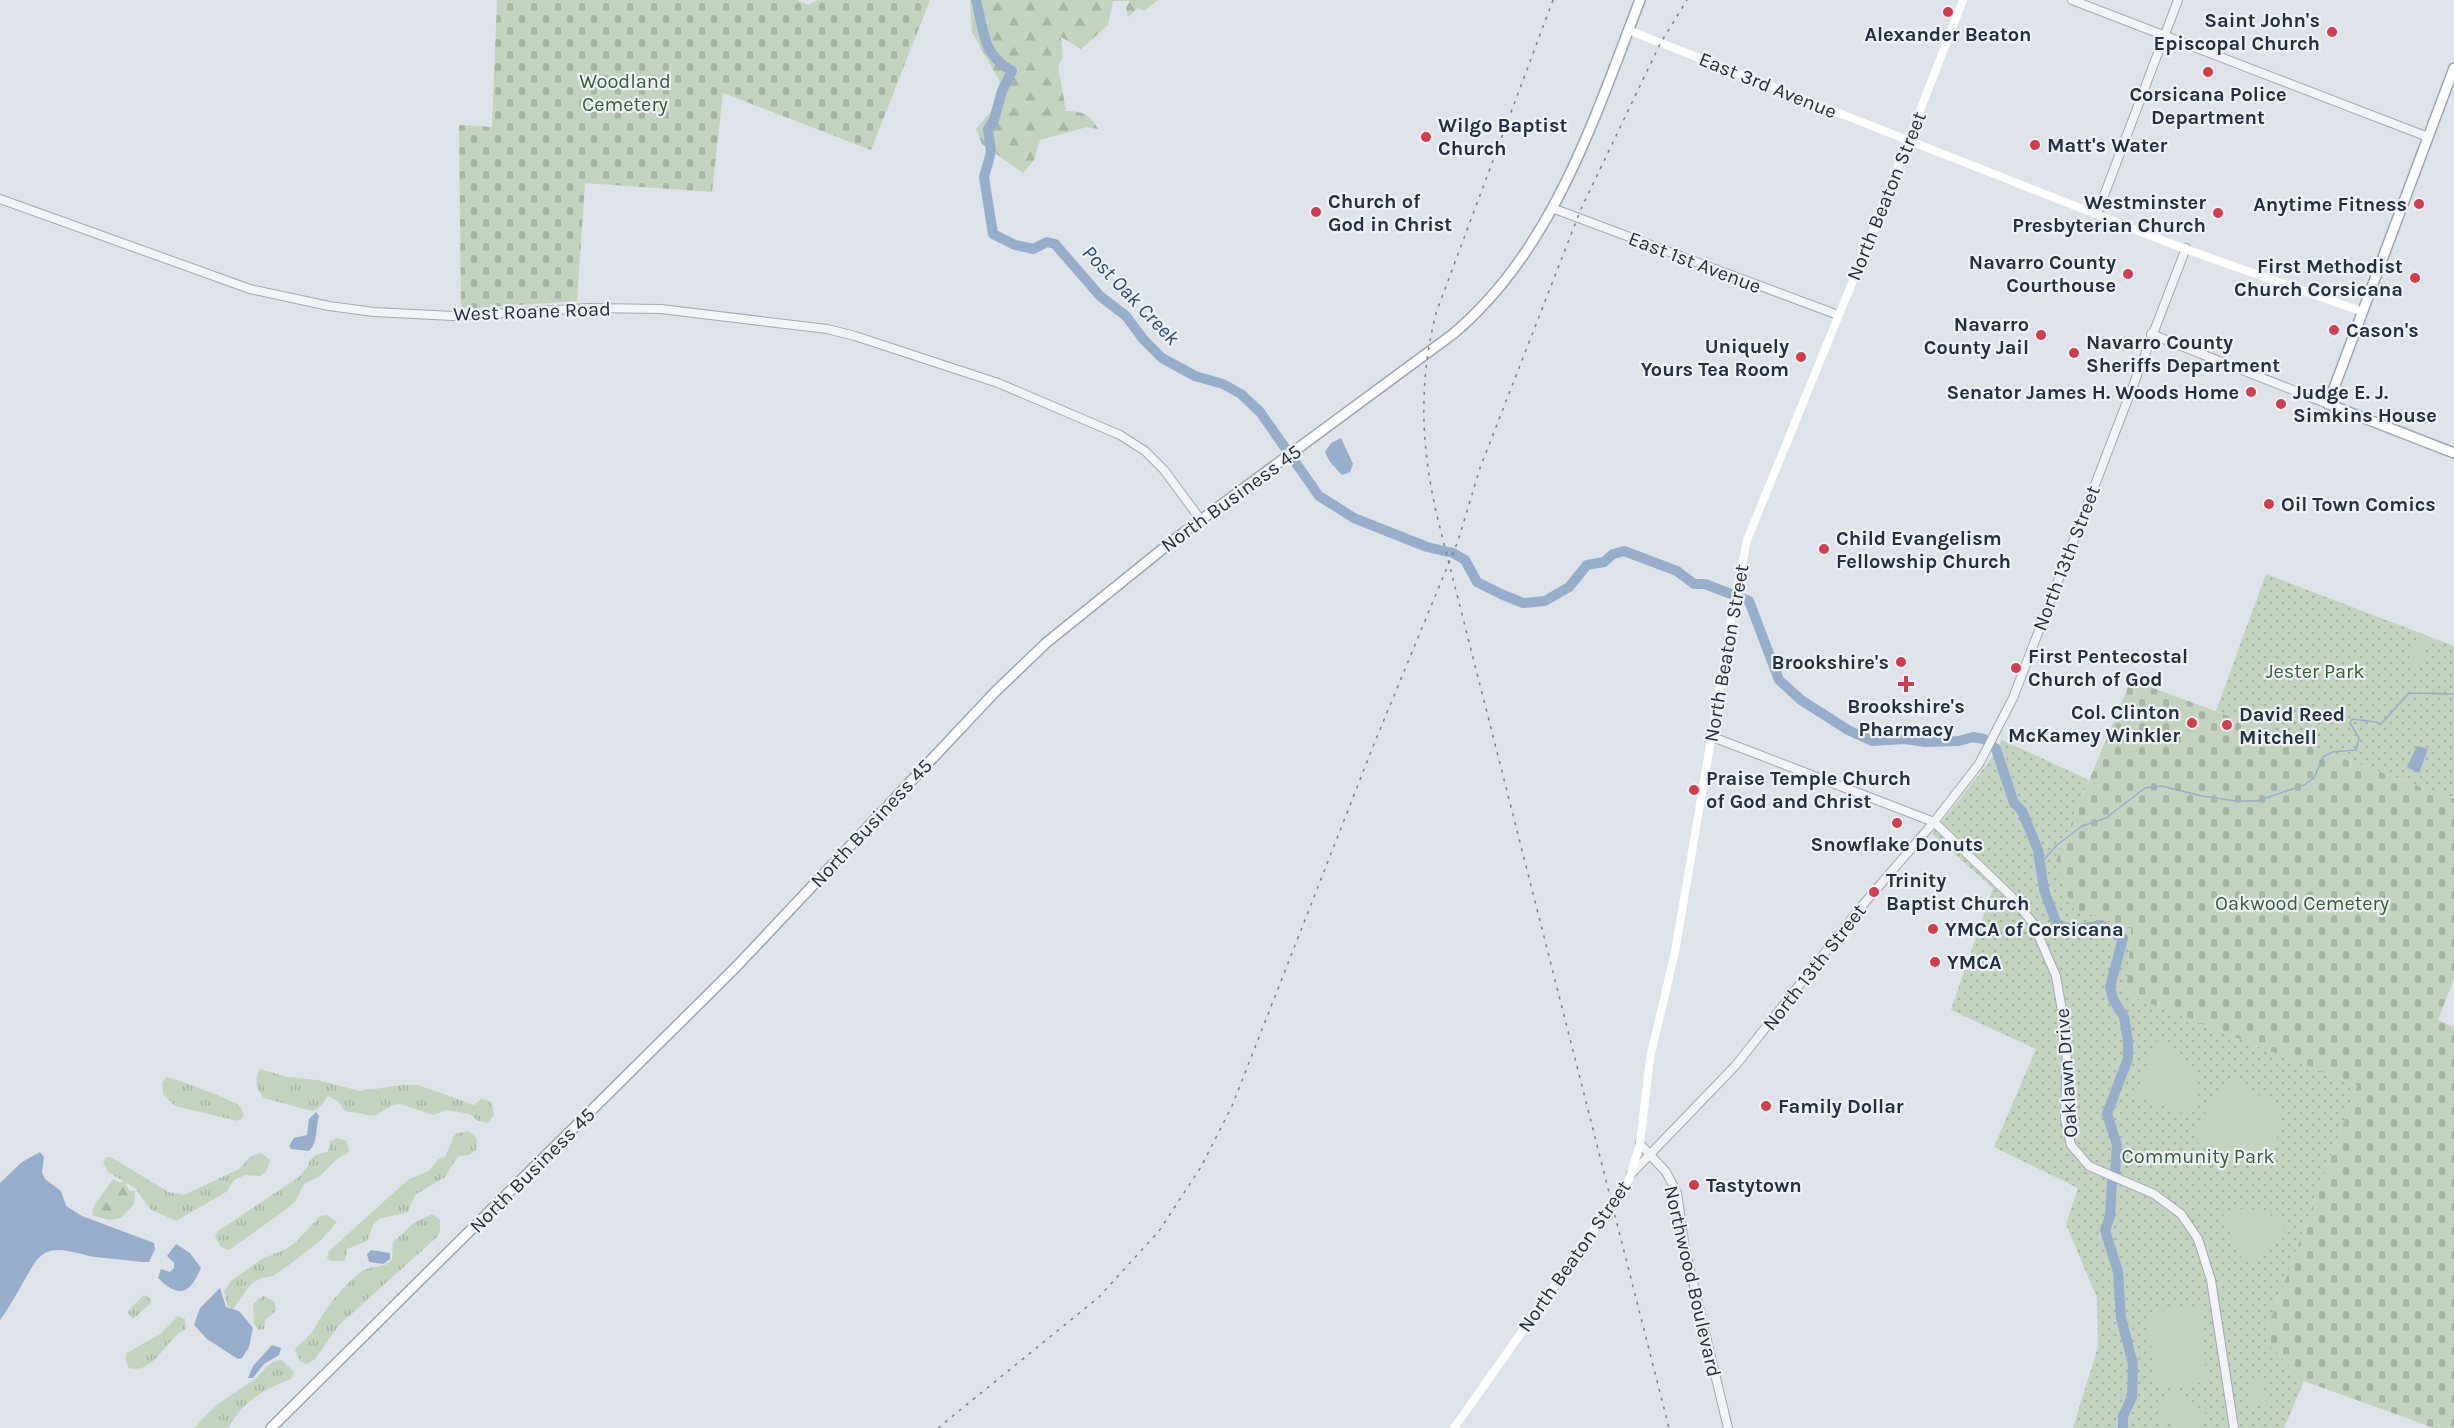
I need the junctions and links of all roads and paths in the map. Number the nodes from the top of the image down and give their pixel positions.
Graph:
1 (1640, 0) edge
2 (1963, 0) edge
3 (2072, 0) edge
4 (2178, 0) edge
5 (1628, 30) junction
6 (2164, 36) junction
7 (2454, 68) edge
8 (2428, 137) junction
9 (1908, 141) junction
10 (0, 199) edge
11 (1552, 208) junction
12 (2097, 214) junction
13 (2186, 248) junction
14 (2362, 312) junction
15 (1838, 315) junction
16 (2151, 334) junction
17 (2328, 404) junction
18 (2454, 453) edge
19 (1201, 520) junction
20 (1710, 736) junction
21 (1934, 822) junction
22 (1640, 1144) junction
23 (1650, 1155) junction
24 (1630, 1175) junction
25 (271, 1428) edge
26 (1454, 1428) edge
27 (1728, 1428) edge
28 (2234, 1428) edge

1 - 5 main road, North Business 45
2 - 9 main road, North Beaton Street
3 - 6 street
4 - 6 street
5 - 9 main road, East 3rd Avenue
5 - 11 main road, North Business 45
6 - 8 street
6 - 12 street
7 - 8 main road
8 - 14 main road
9 - 12 main road, East 3rd Avenue
9 - 15 main road, North Beaton Street
10 - 19 street, West Roane Road
11 - 15 street, East 1st Avenue
11 - 19 main road, North Business 45
12 - 13 main road, East 3rd Avenue
13 - 14 main road, East 3rd Avenue
13 - 16 street, North 13th Street
14 - 17 main road
15 - 20 main road, North Beaton Street
16 - 17 street
16 - 21 street, North 13th Street
17 - 18 main road
19 - 25 main road, North Business 45
20 - 21 street, Oaklawn Drive
20 - 22 main road, North Beaton Street
21 - 23 street, North 13th Street
21 - 28 street, Oaklawn Drive
22 - 23 street, Northwood Boulevard
22 - 24 main road, North Beaton Street
23 - 24 street, North 13th Street
23 - 27 street, Northwood Boulevard
24 - 26 main road, North Beaton Street

